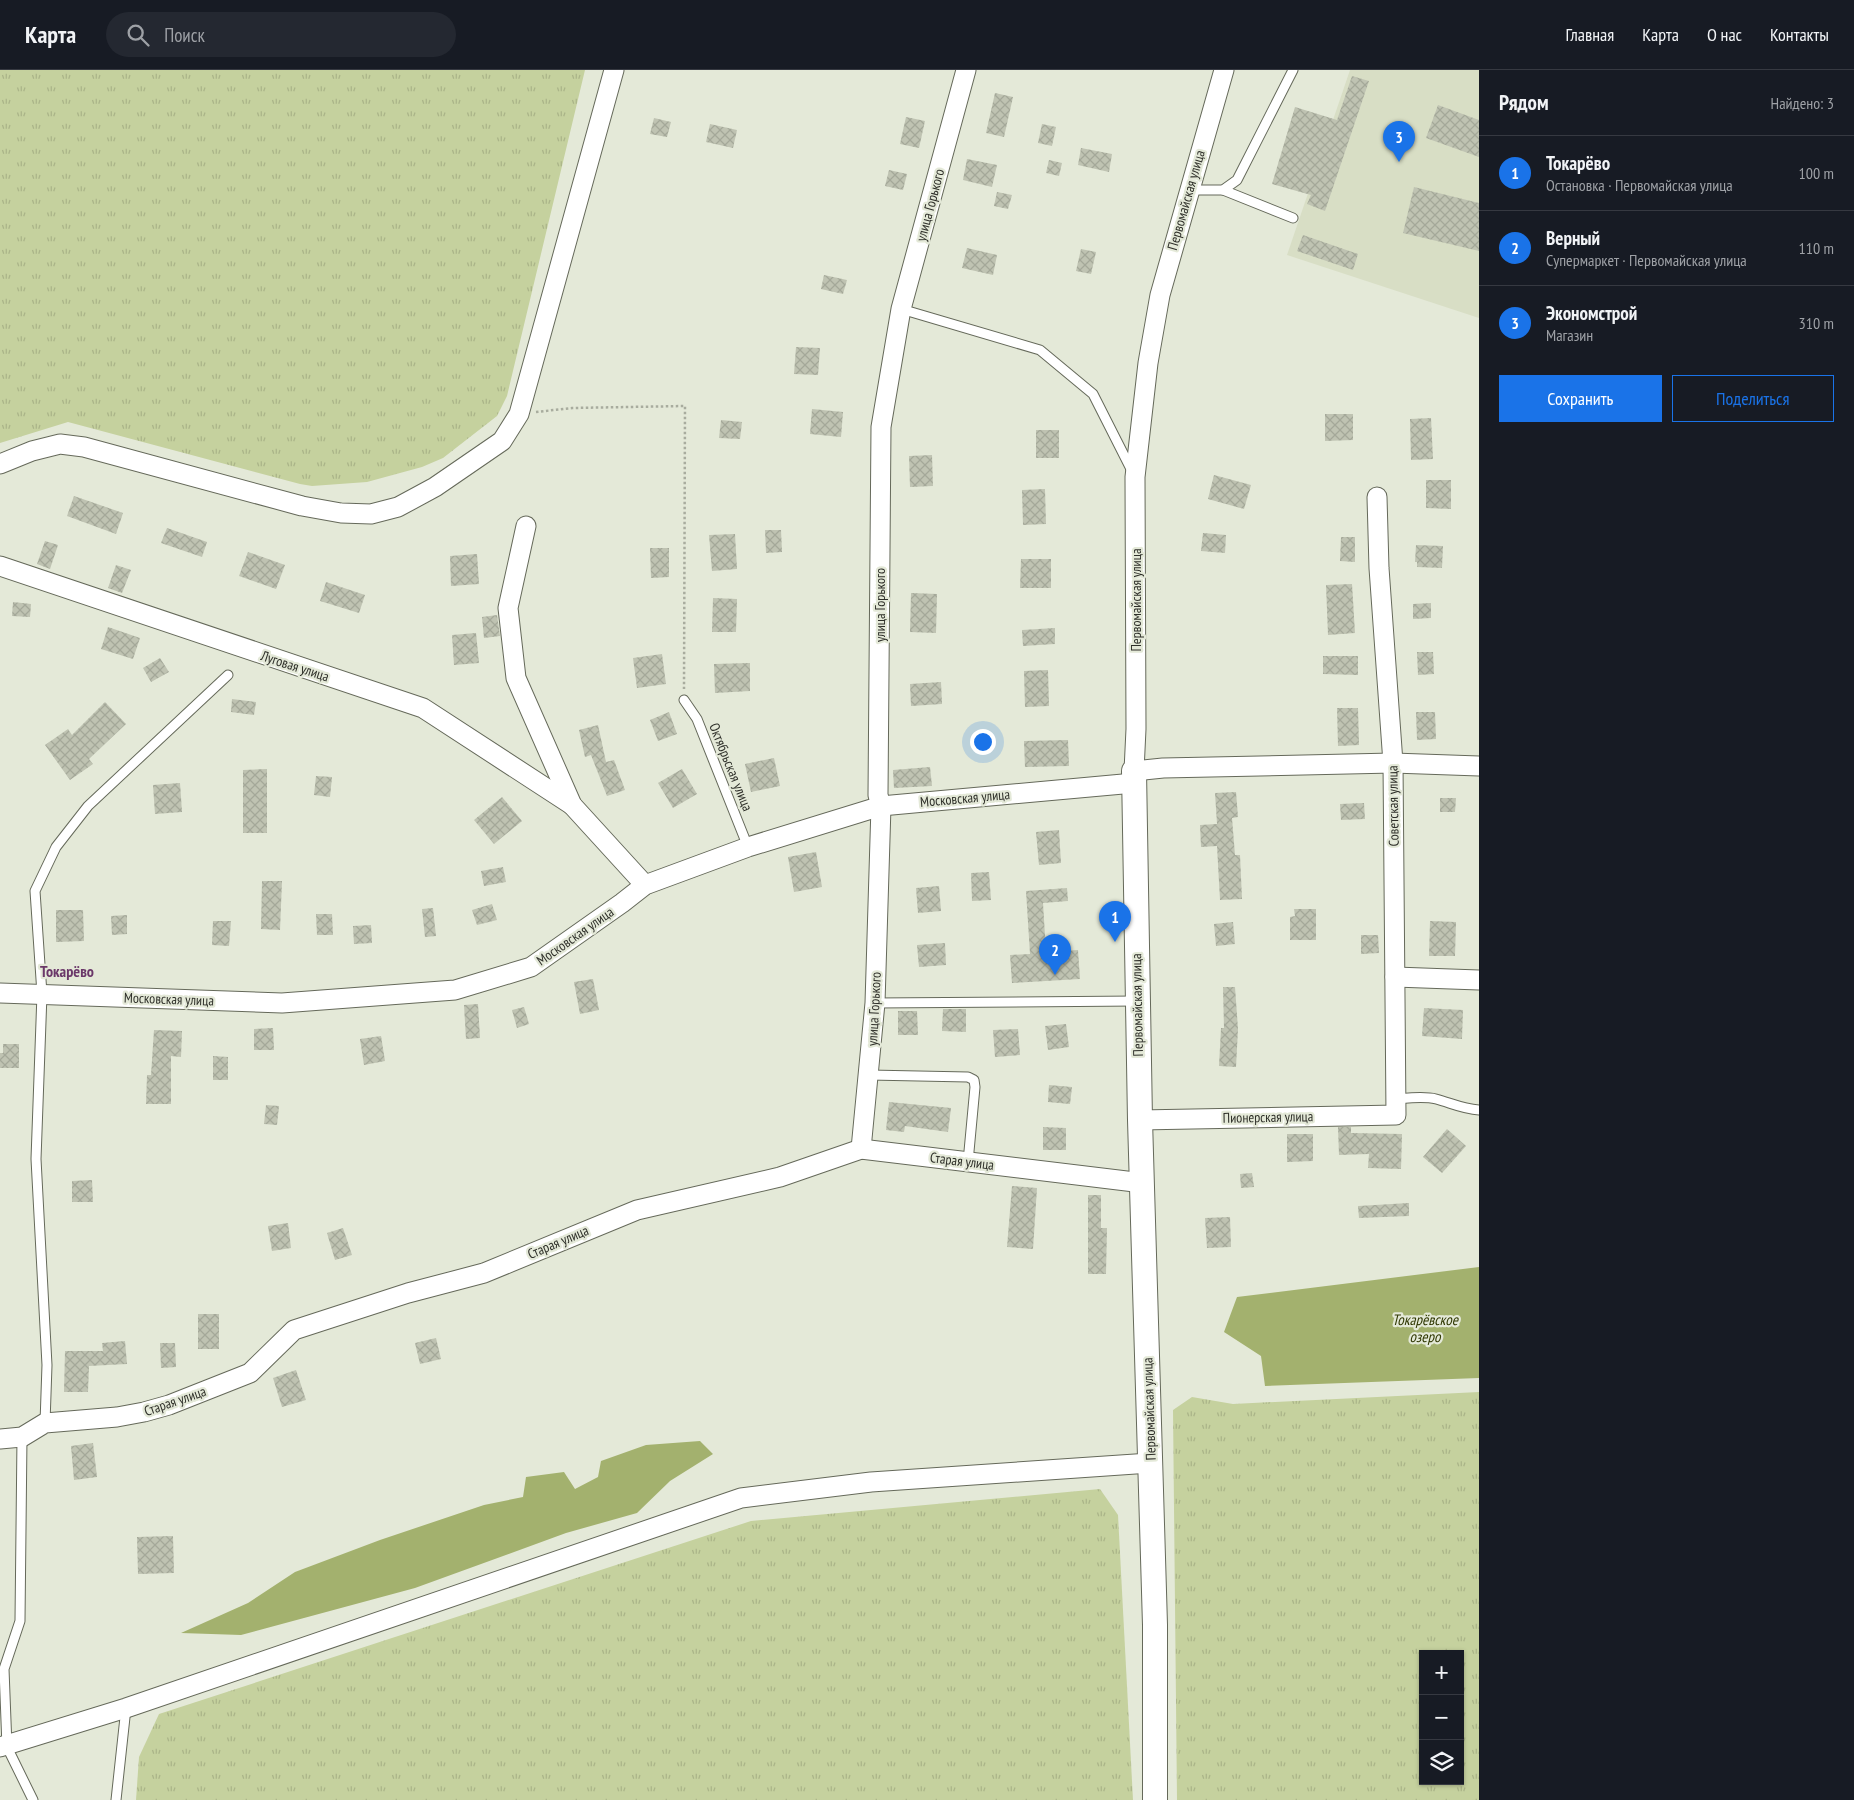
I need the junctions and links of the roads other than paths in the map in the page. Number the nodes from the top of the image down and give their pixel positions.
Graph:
1 (614, 70) edge
2 (966, 70) edge
3 (1224, 70) edge
4 (1293, 70) edge
5 (1189, 190) junction
6 (1223, 190) junction
7 (1293, 218) dead end
8 (902, 309) junction
9 (0, 464) edge
10 (1136, 477) junction
11 (1377, 497) dead end
12 (526, 526) dead end
13 (0, 566) edge
14 (228, 675) dead end
15 (684, 700) road end
16 (1393, 763) junction
17 (1479, 766) edge
18 (1134, 777) junction
19 (572, 805) junction
20 (881, 806) junction
21 (748, 847) junction
22 (645, 885) junction
23 (1395, 977) junction
24 (1479, 980) edge
25 (0, 993) edge
26 (42, 994) junction
27 (1137, 1001) junction
28 (875, 1003) junction
29 (869, 1075) junction
30 (1396, 1107) junction
31 (1479, 1110) edge
32 (1140, 1120) junction
33 (861, 1149) junction
34 (968, 1162) junction
35 (1143, 1183) junction
36 (45, 1423) junction
37 (22, 1437) junction
38 (0, 1439) edge
39 (1150, 1463) junction
40 (126, 1708) junction
41 (4, 1747) edge
42 (33, 1800) edge
43 (116, 1800) edge
44 (1155, 1800) edge

1 - 9 street
2 - 8 street, улица Горького
3 - 5 street, Первомайская улица
4 - 6 lane
5 - 6 lane
5 - 10 street, Первомайская улица
6 - 7 lane
8 - 10 lane
8 - 20 street, улица Горького
10 - 18 street, Первомайская улица
11 - 16 street, Советская улица
12 - 19 street
13 - 19 street, Луговая улица
14 - 26 lane
15 - 21 lane, Октябрьская улица
16 - 17 street, Московская улица
16 - 18 street, Московская улица
16 - 23 street, Советская улица
18 - 20 street, Московская улица
18 - 27 street, Первомайская улица
19 - 22 street
20 - 21 street, Московская улица
20 - 28 street, улица Горького
21 - 22 street, Московская улица
22 - 26 street, Московская улица
23 - 24 street
23 - 30 street, Советская улица
25 - 26 street, Московская улица
26 - 36 lane
27 - 28 lane
27 - 32 street, Первомайская улица
28 - 29 street, улица Горького
29 - 33 street, улица Горького
29 - 34 lane
30 - 31 lane
30 - 32 street, Пионерская улица
32 - 35 street, Первомайская улица
33 - 34 street, Старая улица
33 - 36 street, Старая улица
34 - 35 street, Старая улица
35 - 39 street, Первомайская улица
36 - 37 street, Старая улица
37 - 38 street, Старая улица
37 - 41 lane
39 - 40 street
39 - 44 street, Первомайская улица
40 - 41 street
40 - 43 lane
41 - 42 lane

